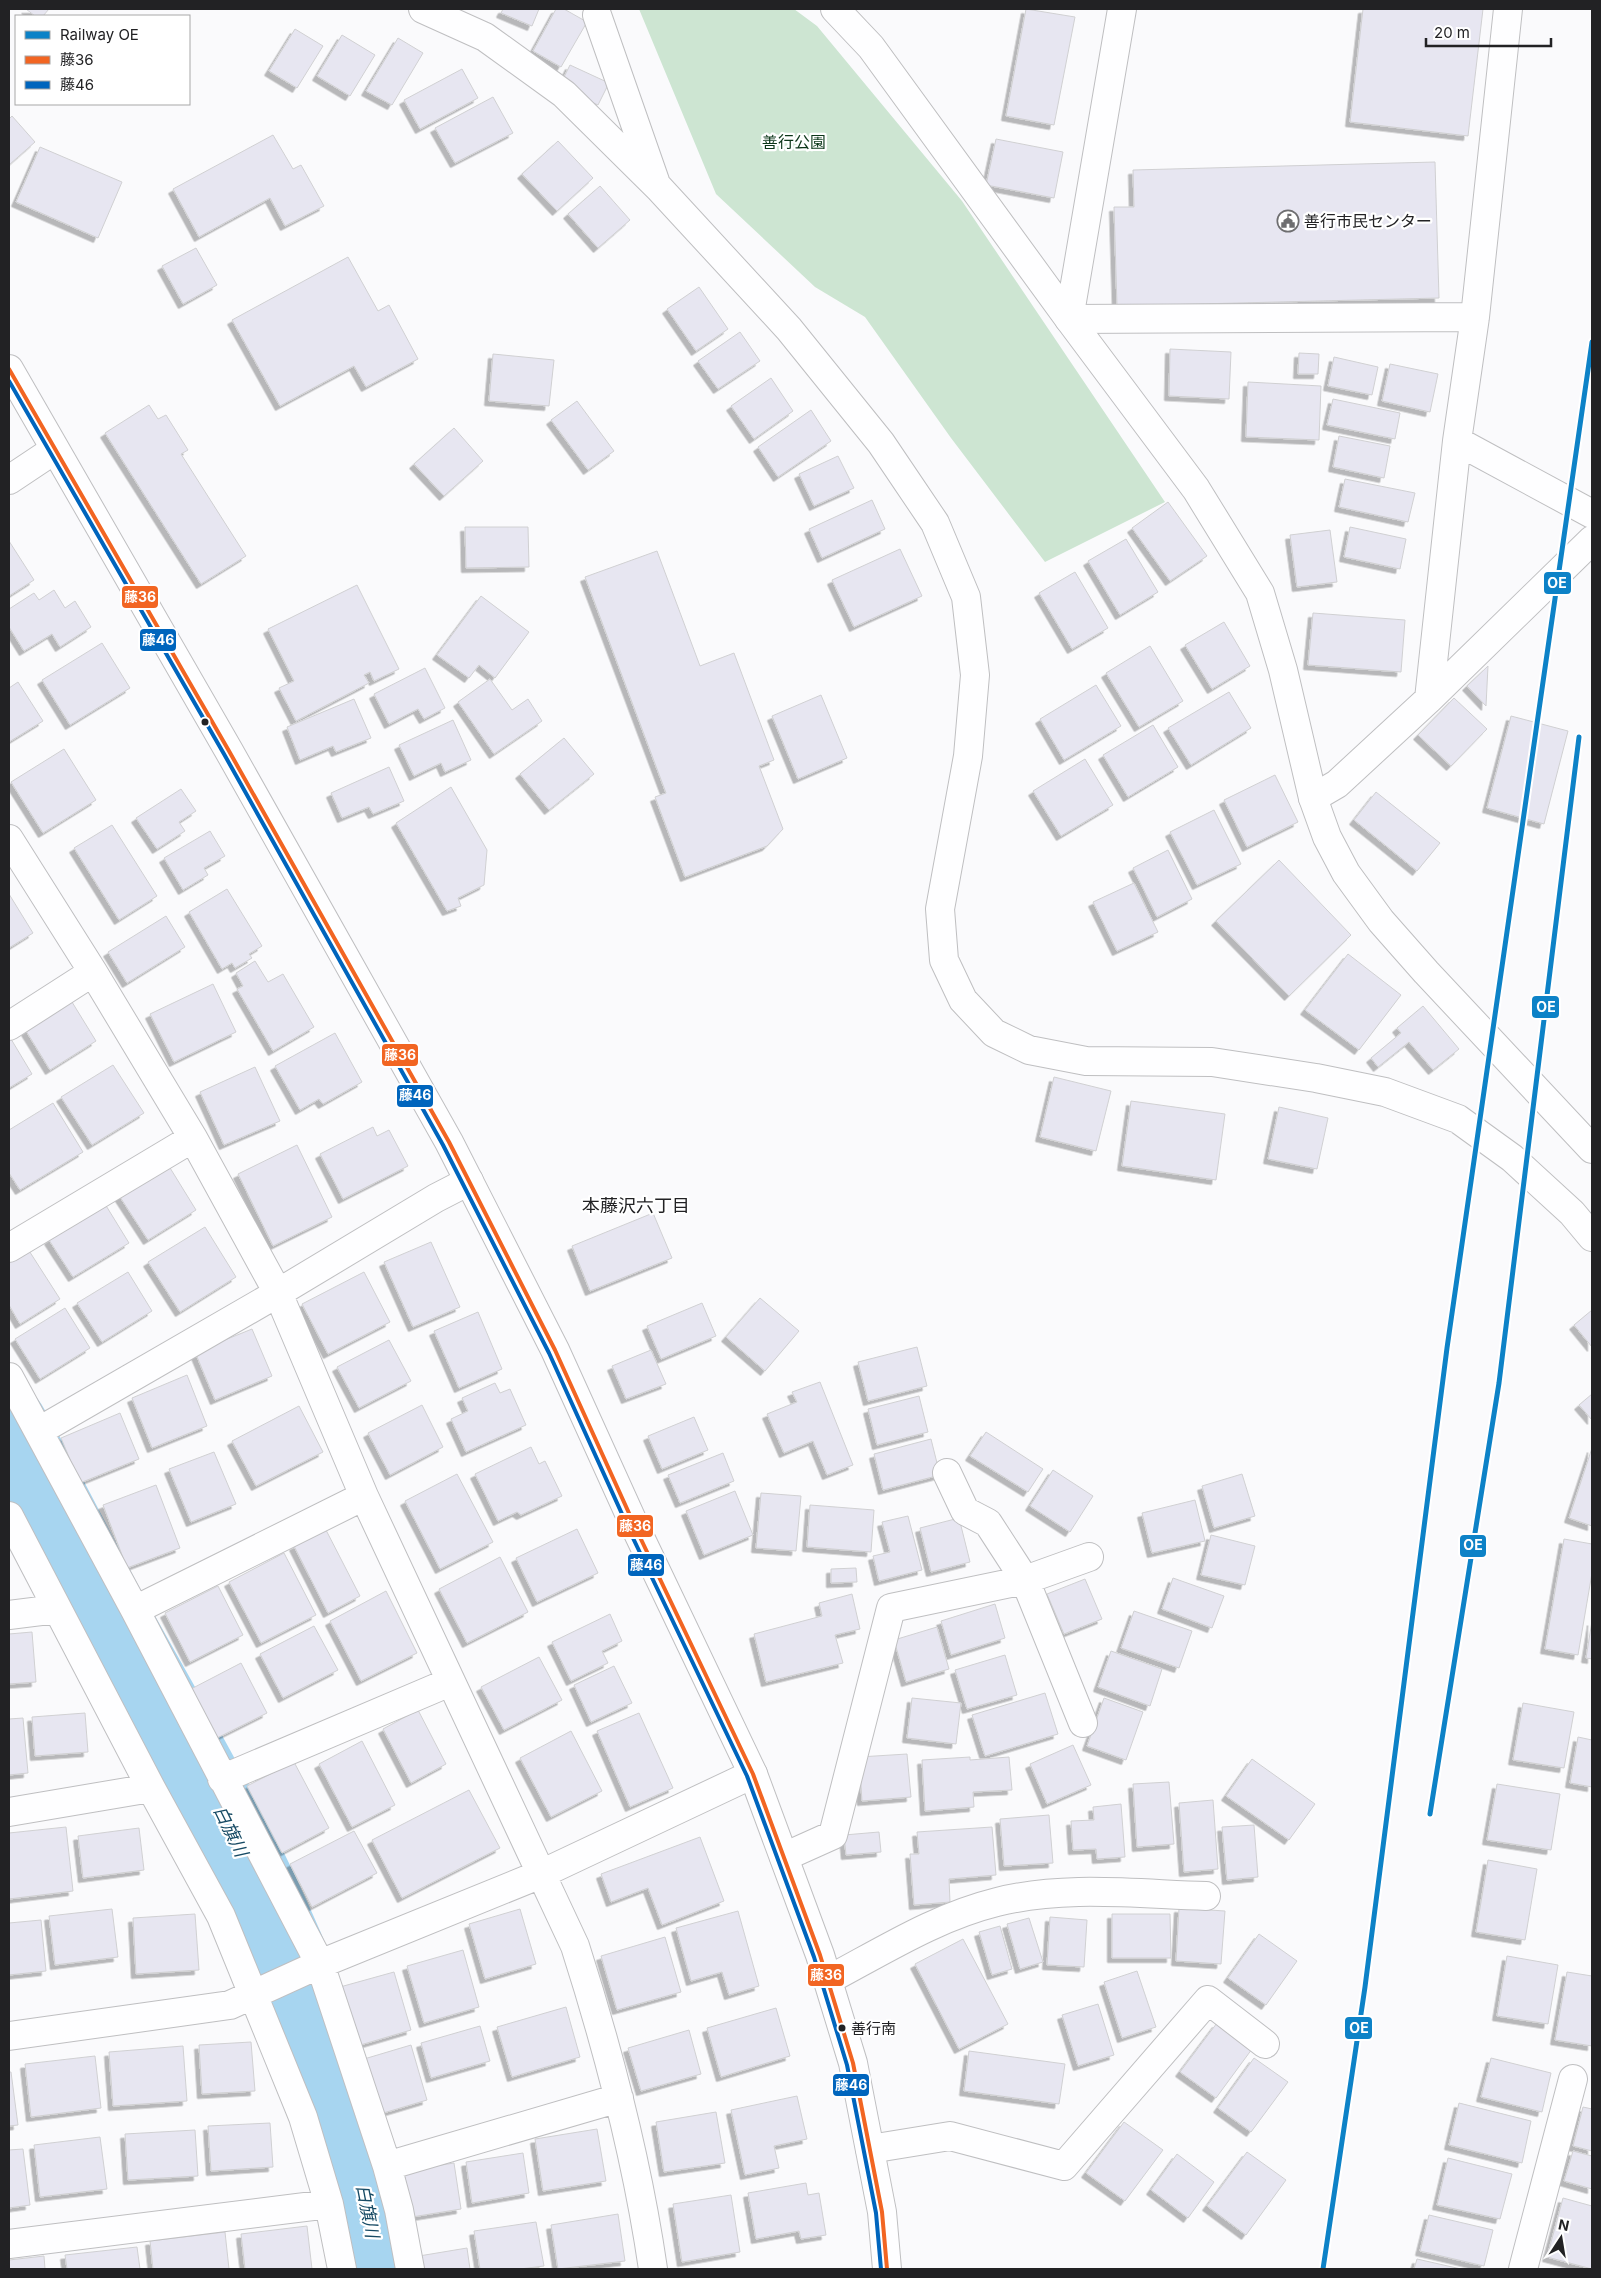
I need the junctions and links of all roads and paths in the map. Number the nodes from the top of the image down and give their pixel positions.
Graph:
1 (423, 9) edge
2 (835, 9) edge
3 (1122, 9) edge
4 (1508, 9) edge
5 (597, 15) dead end
6 (658, 187) junction
7 (1474, 317) junction
8 (1069, 320) junction
9 (9, 369) edge
10 (1457, 441) junction
11 (54, 450) junction
12 (9, 480) edge
13 (1592, 514) edge
14 (1592, 540) edge
15 (1429, 699) junction
16 (1313, 798) junction
17 (9, 839) edge
18 (93, 972) junction
19 (9, 1026) edge
20 (193, 1138) junction
21 (1592, 1149) edge
22 (469, 1181) junction
23 (1592, 1238) edge
24 (9, 1248) edge
25 (278, 1294) junction
26 (9, 1377) edge
27 (39, 1431) junction
28 (947, 1473) dead end
29 (364, 1496) junction
30 (9, 1516) edge
31 (1089, 1557) dead end
32 (1025, 1580) junction
33 (57, 1609) junction
34 (135, 1610) junction
35 (9, 1615) edge
36 (450, 1682) junction
37 (1083, 1723) dead end
38 (753, 1774) junction
39 (222, 1779) junction
40 (151, 1788) junction
41 (9, 1812) edge
42 (784, 1857) junction
43 (541, 1874) junction
44 (1206, 1896) dead end
45 (320, 1964) junction
46 (828, 1980) junction
47 (261, 1992) junction
48 (9, 2036) edge
49 (1265, 2044) dead end
50 (1573, 2079) dead end
51 (619, 2098) junction
52 (870, 2149) junction
53 (387, 2166) junction
54 (329, 2204) junction
55 (9, 2244) edge
56 (342, 2269) edge
57 (410, 2269) edge
58 (653, 2269) edge
59 (887, 2269) edge
60 (1523, 2269) edge

1 - 6 street
2 - 8 street
3 - 8 street
4 - 7 street
5 - 6 street
6 - 23 street
7 - 8 street
7 - 10 street
8 - 16 street
9 - 11 street
10 - 13 street
10 - 15 street
11 - 12 street
11 - 22 street
14 - 15 street
15 - 16 street
16 - 21 street
17 - 18 street
18 - 19 street
18 - 20 street
20 - 24 street
20 - 25 street
22 - 25 street
22 - 38 street
25 - 27 street
25 - 29 street
26 - 27 street
27 - 34 street
28 - 32 street
29 - 34 street
29 - 36 street
30 - 33 street
31 - 32 street
32 - 37 street
32 - 42 street
33 - 35 street
33 - 40 street
34 - 39 street
36 - 39 street
36 - 43 street
38 - 42 street
38 - 43 street
39 - 45 street
40 - 41 street
40 - 47 street
42 - 46 street
43 - 45 street
43 - 51 street
44 - 46 street
45 - 47 street
45 - 53 street
46 - 52 street
47 - 48 street
47 - 54 street
49 - 52 street
50 - 60 street
51 - 53 street
51 - 58 street
52 - 59 street
53 - 57 street
54 - 55 street
54 - 56 street

